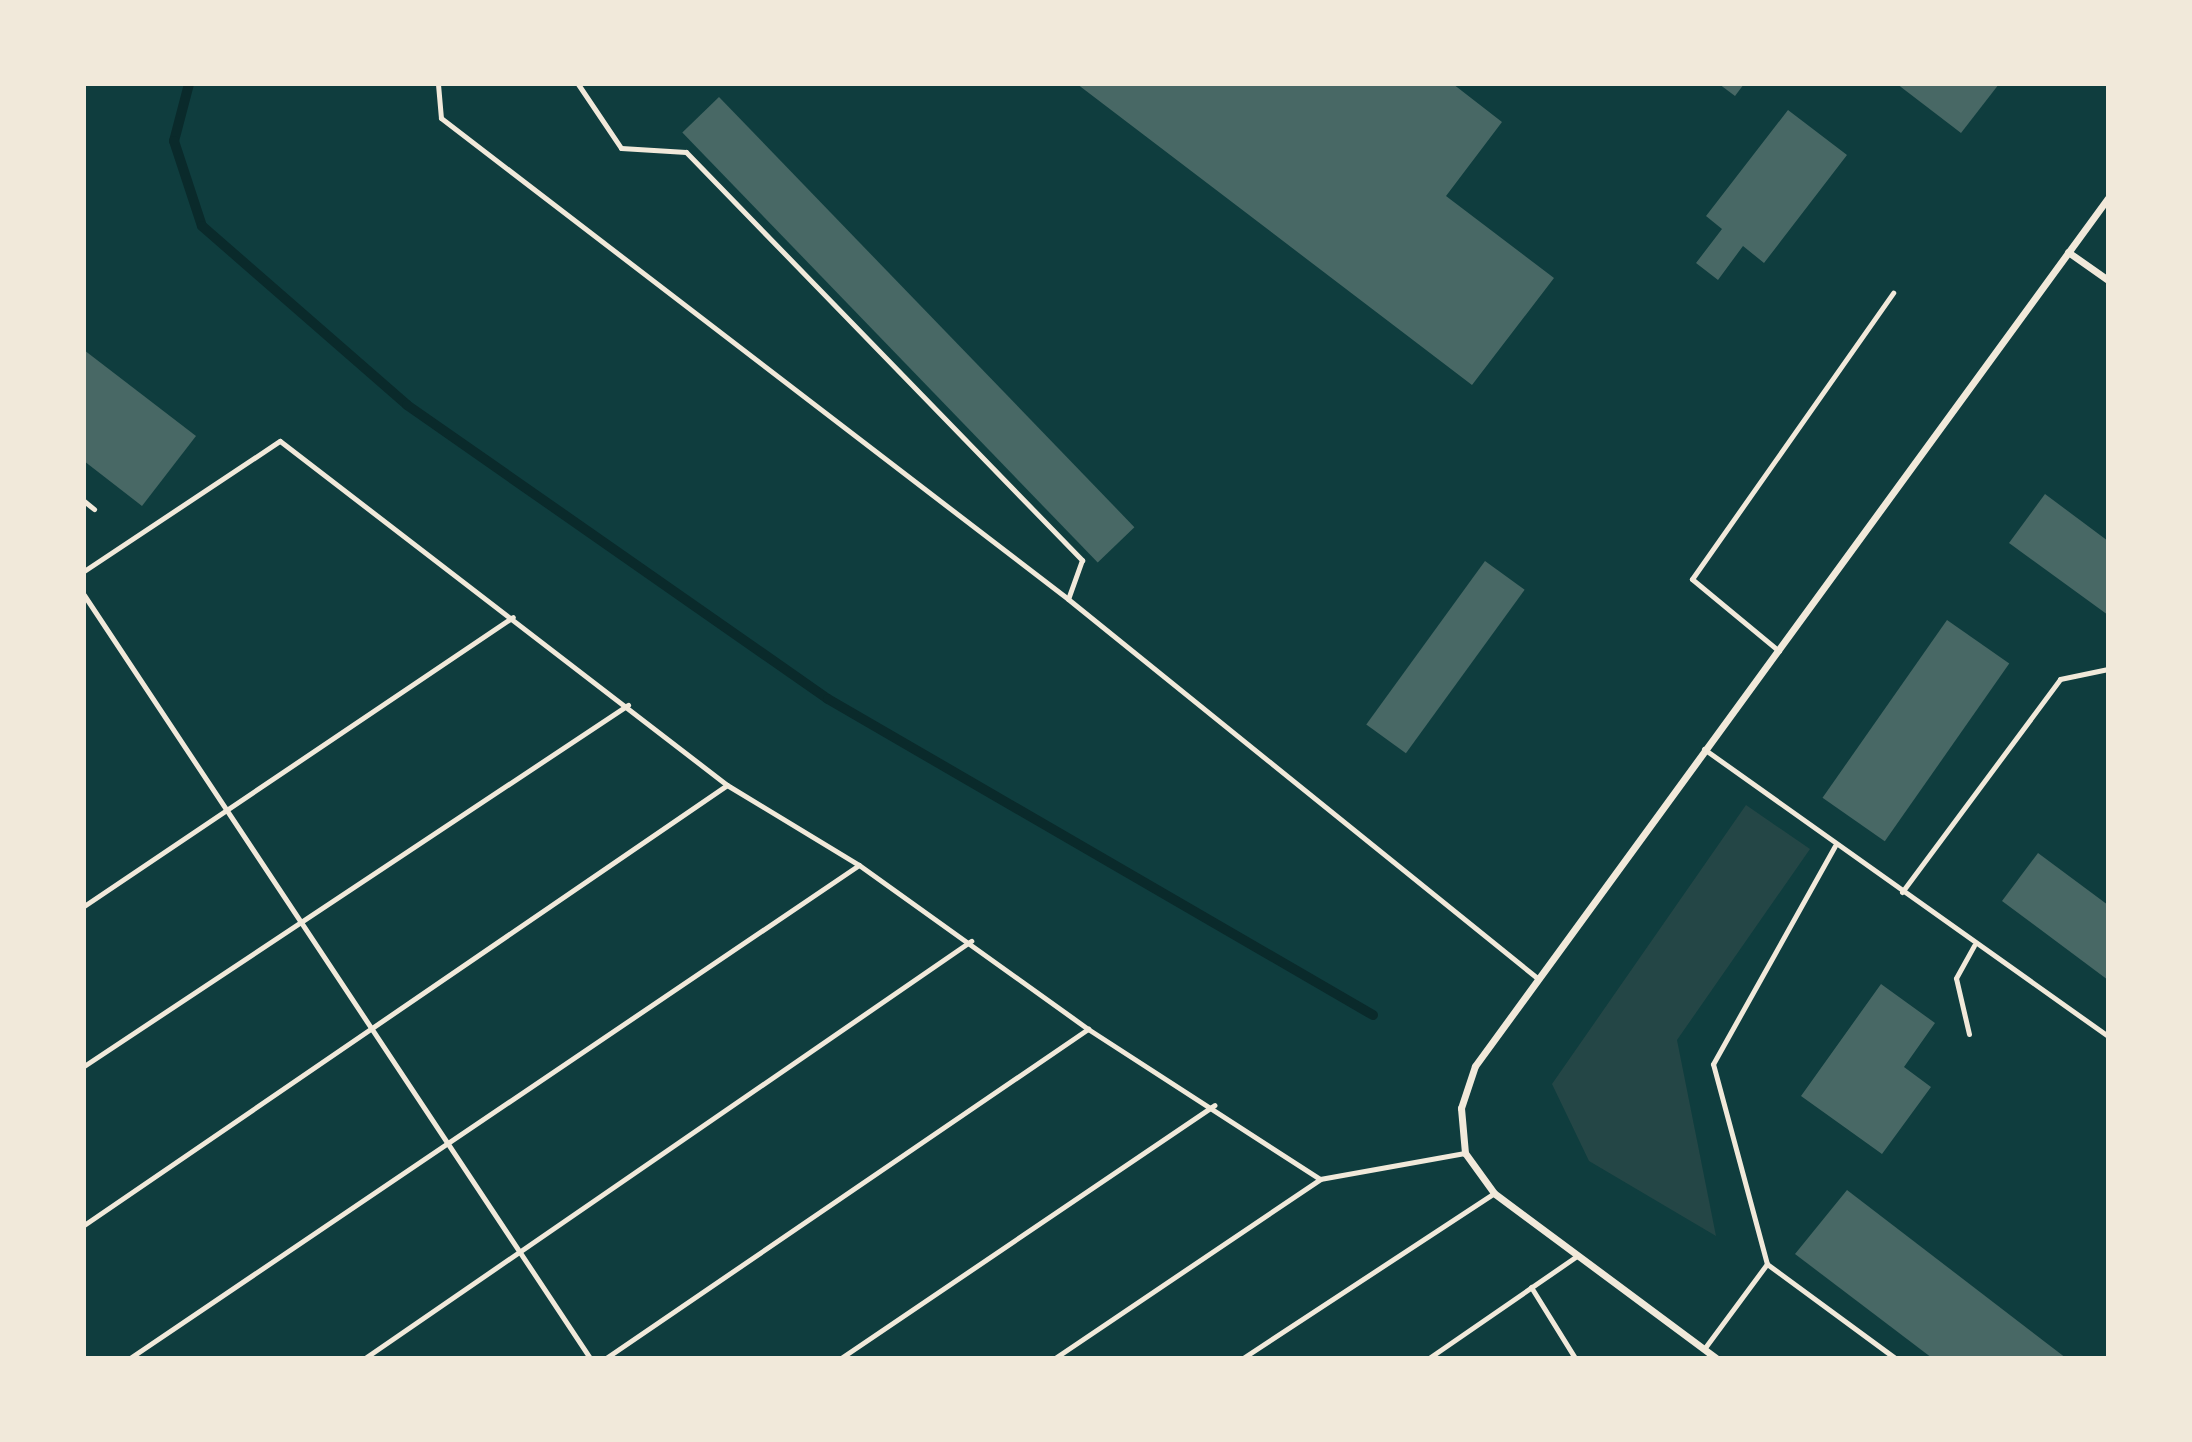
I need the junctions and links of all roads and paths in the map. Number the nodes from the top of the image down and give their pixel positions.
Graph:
1 (438, 84) edge
2 (578, 84) edge
3 (2108, 198) edge
4 (2068, 252) junction
5 (2108, 280) edge
6 (1893, 293) dead end
7 (84, 501) edge
8 (94, 509) dead end
9 (84, 570) edge
10 (84, 595) edge
11 (1068, 599) junction
12 (513, 617) junction
13 (1779, 651) junction
14 (2108, 669) edge
15 (628, 705) junction
16 (1704, 749) junction
17 (727, 785) junction
18 (227, 810) junction
19 (1835, 846) junction
20 (859, 865) junction
21 (1902, 892) junction
22 (84, 906) edge
23 (300, 921) junction
24 (971, 941) junction
25 (1974, 946) junction
26 (1536, 977) junction
27 (372, 1028) junction
28 (1088, 1028) junction
29 (1969, 1034) dead end
30 (2108, 1036) edge
31 (84, 1066) edge
32 (1214, 1105) junction
33 (447, 1143) junction
34 (1465, 1153) junction
35 (1320, 1179) junction
36 (1494, 1193) junction
37 (84, 1225) edge
38 (520, 1251) junction
39 (1577, 1256) junction
40 (1767, 1264) junction
41 (1531, 1287) junction
42 (1704, 1349) junction
43 (130, 1358) edge
44 (365, 1358) edge
45 (590, 1358) edge
46 (606, 1358) edge
47 (841, 1358) edge
48 (1055, 1358) edge
49 (1243, 1358) edge
50 (1429, 1358) edge
51 (1575, 1358) edge
52 (1716, 1358) edge
53 (1895, 1358) edge

1 - 11 lane
2 - 11 lane
3 - 4 street
4 - 5 street
4 - 13 street
6 - 13 lane
7 - 8 lane
9 - 12 lane
10 - 18 lane
11 - 26 lane
12 - 15 lane
12 - 18 lane
13 - 16 street
14 - 21 lane
15 - 17 lane
15 - 23 lane
16 - 19 lane
16 - 26 street
17 - 20 lane
17 - 27 lane
18 - 22 lane
18 - 23 lane
19 - 21 lane
19 - 40 lane
20 - 24 lane
20 - 33 lane
21 - 25 lane
23 - 27 lane
23 - 31 lane
24 - 28 lane
24 - 38 lane
25 - 29 lane
25 - 30 lane
26 - 34 street
27 - 33 lane
27 - 37 lane
28 - 32 lane
28 - 46 lane
32 - 35 lane
32 - 47 lane
33 - 38 lane
33 - 43 lane
34 - 35 lane
34 - 36 street
35 - 48 lane
36 - 39 street
36 - 49 lane
38 - 44 lane
38 - 45 lane
39 - 41 lane
39 - 42 street
40 - 42 lane
40 - 53 lane
41 - 50 lane
41 - 51 lane
42 - 52 street

